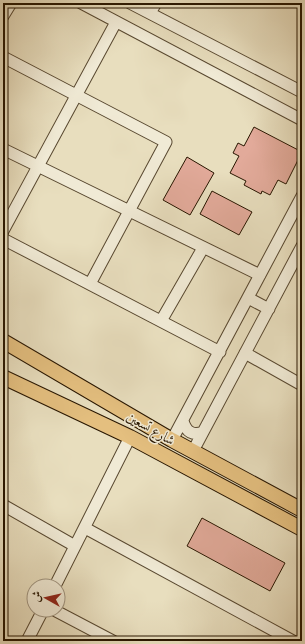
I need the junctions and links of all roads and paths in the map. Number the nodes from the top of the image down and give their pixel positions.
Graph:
1 (11, 3) edge
2 (81, 3) edge
3 (130, 3) edge
4 (156, 3) edge
5 (150, 13) junction
6 (3, 16) edge
7 (116, 22) junction
8 (3, 57) edge
9 (302, 92) edge
10 (76, 96) junction
11 (302, 120) edge
12 (3, 149) edge
13 (38, 166) junction
14 (302, 196) edge
15 (130, 212) junction
16 (3, 231) edge
17 (3, 238) edge
18 (302, 246) edge
19 (203, 248) junction
20 (260, 276) junction
21 (90, 284) junction
22 (248, 298) junction
23 (269, 309) junction
24 (161, 321) junction
25 (3, 341) edge
26 (3, 346) edge
27 (220, 352) junction
28 (246, 353) junction
29 (30, 358) junction
30 (3, 367) edge
31 (3, 377) edge
32 (302, 385) edge
33 (33, 392) junction
34 (183, 421) junction
35 (203, 432) junction
36 (130, 437) junction
37 (172, 440) junction
38 (193, 451) junction
39 (3, 506) edge
40 (302, 510) edge
41 (85, 528) junction
42 (302, 529) edge
43 (75, 546) junction
44 (59, 578) edge
45 (66, 616) edge
46 (39, 618) edge
47 (27, 641) edge
48 (113, 641) edge
49 (293, 641) edge

1 - 6 street
2 - 7 street
3 - 5 street
4 - 5 street
5 - 9 street
7 - 10 street
7 - 11 street
8 - 10 street
10 - 13 street
10 - 15 street
12 - 13 street
13 - 15 street
13 - 16 street
14 - 20 street
15 - 19 street
15 - 21 street
17 - 21 street
18 - 23 street
19 - 20 street
19 - 24 street
20 - 22 street
21 - 24 street
22 - 23 street
22 - 27 street
23 - 28 street
24 - 27 street
25 - 29 main road, شارع تسعين
26 - 29 main road
27 - 34 street
28 - 32 street
28 - 35 street
29 - 37 main road, شارع تسعين
30 - 33 main road
31 - 33 main road, شارع تسعين
33 - 36 main road, شارع تسعين
34 - 35 street
34 - 37 street
35 - 38 street
36 - 41 street
36 - 42 main road, شارع تسعين
37 - 38 main road, شارع تسعين
38 - 40 main road, شارع تسعين
39 - 43 street
41 - 43 street
41 - 49 street
43 - 44 street
45 - 48 street
46 - 47 street

